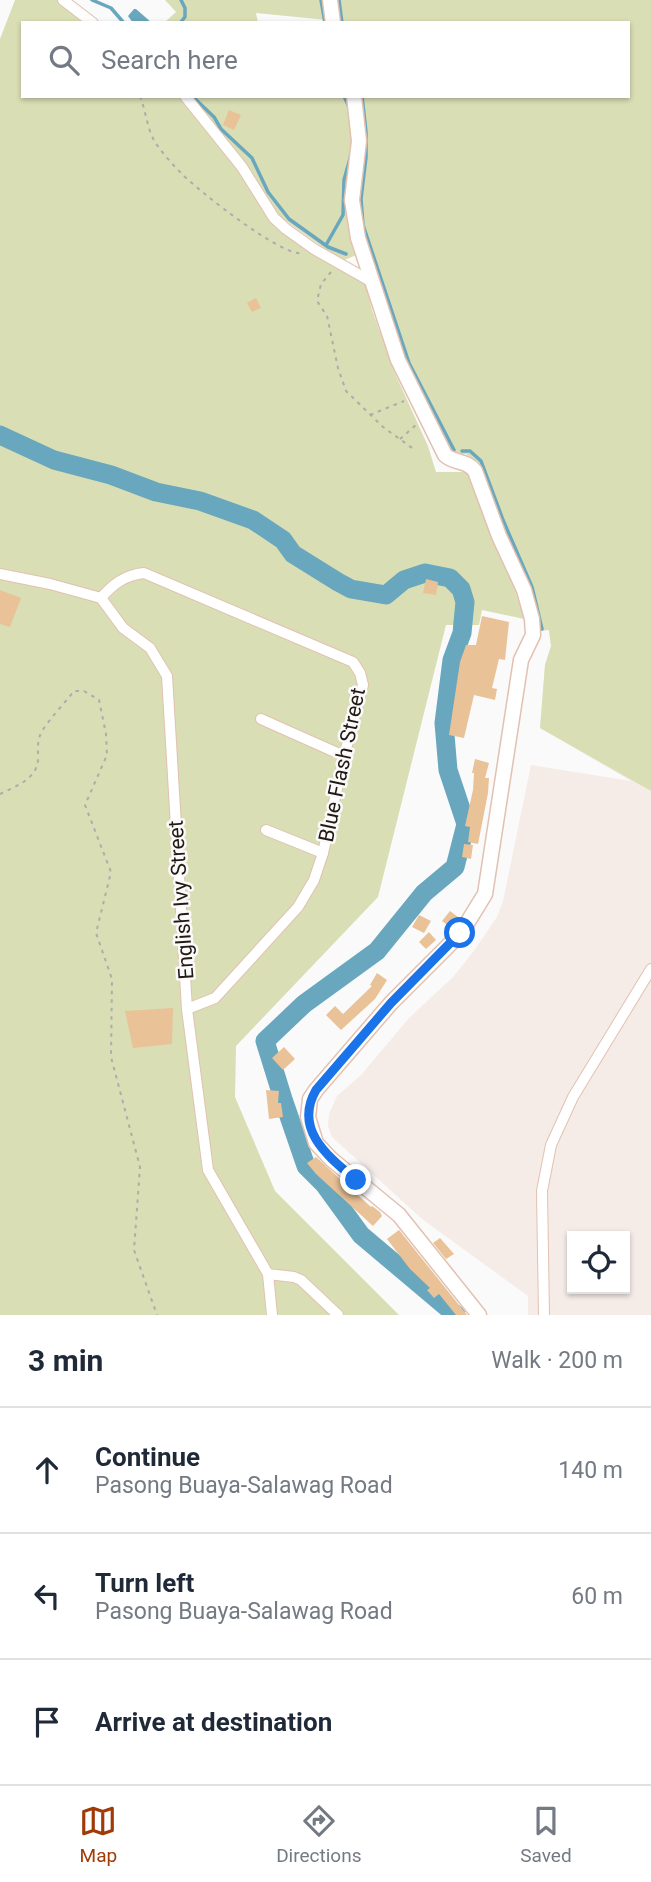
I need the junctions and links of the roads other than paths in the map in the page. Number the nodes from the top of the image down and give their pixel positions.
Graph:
1 (63, 0) edge
2 (330, 0) edge
3 (90, 21) edge
4 (333, 21) edge
5 (187, 98) edge
6 (354, 98) edge
7 (372, 282) junction
8 (0, 574) edge
9 (101, 598) junction
10 (261, 719) dead end
11 (344, 756) junction
12 (266, 830) dead end
13 (323, 853) junction
14 (651, 969) edge
15 (187, 1009) junction
16 (268, 1274) junction
17 (272, 1315) edge
18 (338, 1315) edge
19 (480, 1315) edge
20 (544, 1315) edge

1 - 3 street
2 - 4 street
5 - 7 street
6 - 7 street
7 - 19 street
8 - 9 street
9 - 11 street, Blue Flash Street
9 - 15 street, English Ivy Street
10 - 11 street
11 - 13 street, Blue Flash Street
12 - 13 street
13 - 15 street, Blue Flash Street
14 - 20 street
15 - 16 street, English Ivy Street
16 - 17 street, English Ivy Street
16 - 18 street

